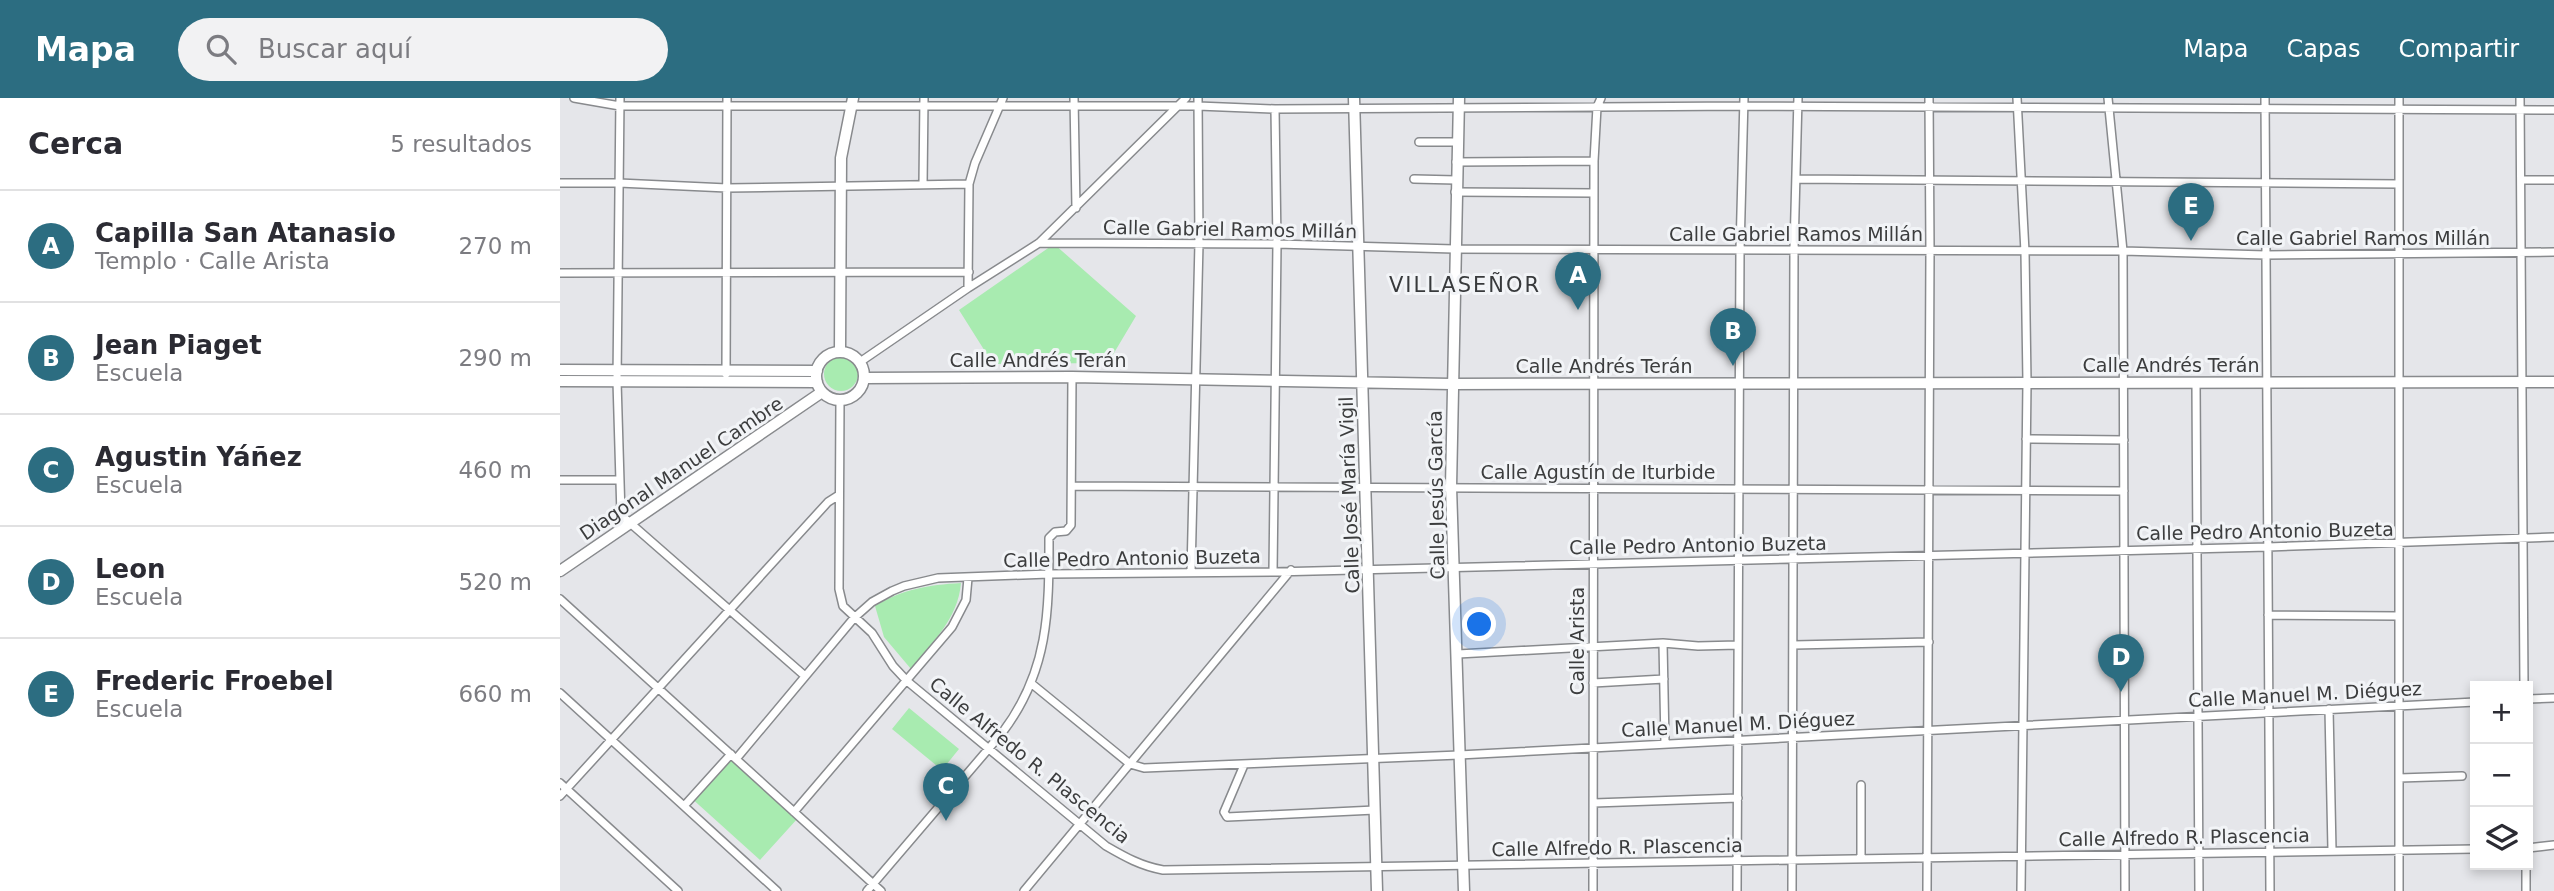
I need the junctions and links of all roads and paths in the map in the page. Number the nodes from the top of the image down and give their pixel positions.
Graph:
1 (573, 98) edge
2 (1003, 98) edge
3 (1074, 98) edge
4 (1186, 98) edge
5 (1601, 98) edge
6 (1929, 98) edge
7 (2017, 98) edge
8 (2108, 98) edge
9 (2265, 98) edge
10 (2399, 98) edge
11 (2520, 98) edge
12 (620, 102) edge
13 (674, 102) edge
14 (727, 102) edge
15 (789, 102) edge
16 (853, 102) edge
17 (924, 102) edge
18 (1198, 102) edge
19 (1744, 102) edge
20 (1798, 102) edge
21 (995, 103) edge
22 (1354, 103) edge
23 (1458, 103) edge
24 (1074, 107) junction
25 (1177, 107) junction
26 (1597, 107) junction
27 (1929, 108) junction
28 (2017, 108) junction
29 (2108, 109) junction
30 (1275, 110) junction
31 (2264, 110) junction
32 (2399, 110) junction
33 (2521, 110) junction
34 (2554, 110) edge
35 (1419, 142) dead end
36 (1457, 142) junction
37 (1594, 161) junction
38 (1456, 162) junction
39 (1414, 179) dead end
40 (1797, 179) junction
41 (1456, 180) junction
42 (2115, 180) junction
43 (2522, 180) junction
44 (2554, 180) edge
45 (1930, 181) junction
46 (2020, 181) junction
47 (560, 183) edge
48 (619, 183) junction
49 (2265, 183) junction
50 (970, 184) junction
51 (2399, 184) junction
52 (923, 185) junction
53 (841, 186) junction
54 (727, 188) junction
55 (1455, 192) junction
56 (1594, 193) junction
57 (1076, 208) junction
58 (1039, 243) junction
59 (1199, 243) junction
60 (1277, 244) junction
61 (1360, 246) junction
62 (1454, 249) junction
63 (1594, 249) junction
64 (1794, 249) junction
65 (1740, 250) junction
66 (1930, 251) junction
67 (2123, 251) junction
68 (2025, 252) junction
69 (2523, 252) junction
70 (2554, 252) edge
71 (2266, 255) junction
72 (2398, 255) junction
73 (840, 272) junction
74 (969, 272) junction
75 (560, 273) edge
76 (618, 273) junction
77 (726, 273) junction
78 (968, 288) junction
79 (840, 351) junction
80 (860, 362) junction
81 (560, 370) edge
82 (617, 376) junction
83 (726, 376) junction
84 (817, 376) junction
85 (1072, 377) junction
86 (865, 378) junction
87 (1196, 379) junction
88 (1274, 379) junction
89 (560, 381) edge
90 (1363, 381) junction
91 (1741, 382) junction
92 (1794, 382) junction
93 (1930, 382) junction
94 (2027, 382) junction
95 (2521, 382) junction
96 (2554, 382) edge
97 (2125, 383) junction
98 (2196, 383) junction
99 (2266, 383) junction
100 (2398, 383) junction
101 (1451, 384) junction
102 (1594, 384) junction
103 (822, 393) junction
104 (840, 400) junction
105 (2026, 439) junction
106 (2124, 440) junction
107 (560, 480) edge
108 (620, 480) junction
109 (1072, 486) junction
110 (1194, 486) junction
111 (1275, 487) junction
112 (1366, 487) junction
113 (1451, 488) junction
114 (1594, 488) junction
115 (1739, 489) junction
116 (1793, 489) junction
117 (1929, 490) junction
118 (2026, 490) junction
119 (2124, 491) junction
120 (839, 495) junction
121 (632, 524) junction
122 (2554, 537) edge
123 (2522, 538) junction
124 (2398, 543) junction
125 (2268, 547) junction
126 (2197, 548) junction
127 (2124, 550) junction
128 (2024, 552) junction
129 (1928, 555) junction
130 (1794, 558) junction
131 (1739, 559) junction
132 (1593, 562) junction
133 (1454, 567) junction
134 (1368, 568) junction
135 (1292, 570) junction
136 (560, 571) edge
137 (1191, 572) junction
138 (1273, 572) junction
139 (1049, 574) junction
140 (968, 578) junction
141 (560, 599) edge
142 (730, 609) junction
143 (2268, 615) junction
144 (2398, 616) junction
145 (855, 618) junction
146 (1929, 642) junction
147 (1663, 643) junction
148 (1738, 645) junction
149 (1794, 645) junction
150 (1592, 646) junction
151 (1458, 654) junction
152 (805, 676) junction
153 (1664, 679) junction
154 (907, 681) junction
155 (2524, 681) edge
156 (1593, 683) junction
157 (1032, 684) junction
158 (658, 688) junction
159 (560, 693) edge
160 (2554, 698) edge
161 (2533, 699) edge
162 (2470, 702) edge
163 (2398, 705) junction
164 (2329, 709) junction
165 (2269, 712) junction
166 (2198, 715) junction
167 (2125, 720) junction
168 (2023, 724) junction
169 (1928, 730) junction
170 (1792, 737) junction
171 (611, 739) junction
172 (1738, 740) junction
173 (1665, 743) junction
174 (990, 748) junction
175 (1594, 748) junction
176 (1459, 755) junction
177 (733, 756) junction
178 (1374, 758) junction
179 (1130, 764) junction
180 (1244, 765) junction
181 (2462, 776) dead end
182 (2399, 779) junction
183 (560, 783) edge
184 (1861, 785) dead end
185 (567, 789) junction
186 (560, 796) edge
187 (1738, 798) junction
188 (1594, 803) junction
189 (684, 806) junction
190 (1375, 810) junction
191 (794, 812) junction
192 (1080, 824) junction
193 (2554, 845) edge
194 (2533, 847) edge
195 (2399, 849) junction
196 (2470, 849) edge
197 (2332, 850) junction
198 (2270, 852) junction
199 (2199, 853) junction
200 (2125, 854) junction
201 (2022, 856) junction
202 (1927, 857) junction
203 (1861, 858) junction
204 (1792, 859) junction
205 (1737, 860) junction
206 (1593, 863) junction
207 (1377, 865) junction
208 (1463, 865) junction
209 (2526, 870) edge
210 (873, 884) junction
211 (678, 891) edge
212 (777, 891) edge
213 (867, 891) edge
214 (881, 891) edge
215 (1024, 891) edge
216 (1377, 891) edge
217 (1464, 891) edge
218 (1592, 891) edge
219 (1737, 891) edge
220 (1792, 891) edge
221 (1927, 891) edge
222 (2021, 891) edge
223 (2125, 891) edge
224 (2199, 891) edge
225 (2270, 891) edge
226 (2399, 891) edge
227 (2526, 891) edge

1 - 12 street
2 - 21 street
3 - 24 street
4 - 25 street
5 - 26 street, Calle Arista
6 - 27 street
7 - 28 street
8 - 29 street
9 - 31 street
10 - 32 street
11 - 33 street
12 - 13 street
12 - 48 street
13 - 14 street
14 - 15 street
14 - 54 street
15 - 16 street
16 - 17 street
16 - 53 street
17 - 21 street
17 - 52 street
18 - 25 street
18 - 30 street
18 - 59 street
19 - 20 street
19 - 26 street
19 - 65 street
20 - 27 street
20 - 40 street
21 - 24 street
21 - 50 street
22 - 23 street
22 - 30 street
22 - 61 street, Calle José María Vigil
23 - 26 street
23 - 36 street, Calle Jesús García
24 - 25 street
24 - 57 street
25 - 57 street
26 - 37 street, Calle Arista
27 - 28 street
27 - 45 street
28 - 29 street
28 - 46 street
29 - 31 street
29 - 42 street
30 - 60 street
31 - 32 street
31 - 49 street
32 - 33 street
32 - 51 street
33 - 34 street
33 - 43 street
35 - 36 street
36 - 38 street, Calle Jesús García
37 - 38 street
37 - 56 street, Calle Arista
38 - 41 street, Calle Jesús García
39 - 41 street
40 - 45 street
40 - 64 street
41 - 55 street, Calle Jesús García
42 - 46 street
42 - 49 street
42 - 67 street
43 - 44 street
43 - 69 street
45 - 46 street
45 - 66 street
46 - 68 street
47 - 48 street
48 - 54 street
48 - 76 street
49 - 51 street
49 - 71 street
50 - 52 street
50 - 74 street
51 - 72 street
52 - 53 street
53 - 54 street
53 - 73 street
54 - 77 street
55 - 56 street
55 - 62 street, Calle Jesús García
56 - 63 street, Calle Arista
57 - 58 street
58 - 59 street, Calle Gabriel Ramos Millán
58 - 78 street
59 - 60 street, Calle Gabriel Ramos Millán
59 - 87 street
60 - 61 street, Calle Gabriel Ramos Millán
60 - 88 street
61 - 62 street, Calle Gabriel Ramos Millán
61 - 90 street, Calle José María Vigil
62 - 63 street, Calle Gabriel Ramos Millán
62 - 101 street, Calle Jesús García
63 - 65 street, Calle Gabriel Ramos Millán
63 - 102 street, Calle Arista
64 - 65 street, Calle Gabriel Ramos Millán
64 - 66 street, Calle Gabriel Ramos Millán
64 - 92 street
65 - 91 street
66 - 68 street, Calle Gabriel Ramos Millán
66 - 93 street
67 - 68 street, Calle Gabriel Ramos Millán
67 - 71 street, Calle Gabriel Ramos Millán
67 - 97 street
68 - 94 street
69 - 70 street, Calle Gabriel Ramos Millán
69 - 72 street, Calle Gabriel Ramos Millán
69 - 95 street
71 - 72 street, Calle Gabriel Ramos Millán
71 - 99 street
72 - 100 street
73 - 74 street
73 - 77 street
73 - 79 street
74 - 78 street
75 - 76 street
76 - 77 street
76 - 82 street
77 - 83 street
78 - 80 street
79 - 80 street
79 - 84 street
80 - 86 street
81 - 82 street
82 - 83 street
82 - 89 street
82 - 108 street
83 - 84 street
84 - 103 street
85 - 86 street, Calle Andrés Terán
85 - 87 street, Calle Andrés Terán
85 - 109 street
86 - 104 street
87 - 88 street, Calle Andrés Terán
87 - 110 street
88 - 90 street, Calle Andrés Terán
88 - 111 street
90 - 101 street, Calle Andrés Terán
90 - 112 street, Calle José María Vigil
91 - 92 street, Calle Andrés Terán
91 - 102 street, Calle Andrés Terán
91 - 115 street
92 - 93 street, Calle Andrés Terán
92 - 116 street
93 - 94 street, Calle Andrés Terán
93 - 117 street
94 - 97 street, Calle Andrés Terán
94 - 105 street
95 - 96 street, Calle Andrés Terán
95 - 100 street, Calle Andrés Terán
95 - 123 street
97 - 98 street, Calle Andrés Terán
97 - 106 street
98 - 99 street, Calle Andrés Terán
98 - 126 street
99 - 100 street, Calle Andrés Terán
99 - 125 street
100 - 124 street
101 - 102 street, Calle Andrés Terán
101 - 113 street, Calle Jesús García
102 - 114 street, Calle Arista
103 - 104 street
103 - 121 street, Diagonal Manuel Cambre
104 - 120 street, Calle Alfredo R. Plascencia
105 - 106 street
105 - 118 street
106 - 119 street
107 - 108 street
108 - 121 street
109 - 110 street, Calle Agustín de Iturbide
109 - 139 street
110 - 111 street, Calle Agustín de Iturbide
110 - 137 street
111 - 112 street, Calle Agustín de Iturbide
111 - 138 street
112 - 113 street, Calle Agustín de Iturbide
112 - 134 street, Calle José María Vigil
113 - 114 street, Calle Agustín de Iturbide
113 - 133 street, Calle Jesús García
114 - 115 street, Calle Agustín de Iturbide
114 - 132 street, Calle Arista
115 - 116 street, Calle Agustín de Iturbide
115 - 131 street
116 - 117 street, Calle Agustín de Iturbide
116 - 130 street
117 - 118 street, Calle Agustín de Iturbide
117 - 129 street
118 - 119 street, Calle Agustín de Iturbide
118 - 128 street
119 - 127 street
120 - 142 street
120 - 145 street, Calle Alfredo R. Plascencia
121 - 136 street, Diagonal Manuel Cambre
121 - 142 street
122 - 123 street, Calle Pedro Antonio Buzeta
123 - 124 street, Calle Pedro Antonio Buzeta
123 - 155 street
124 - 125 street, Calle Pedro Antonio Buzeta
124 - 144 street
125 - 126 street, Calle Pedro Antonio Buzeta
125 - 143 street
126 - 127 street, Calle Pedro Antonio Buzeta
126 - 166 street
127 - 128 street, Calle Pedro Antonio Buzeta
127 - 167 street
128 - 129 street, Calle Pedro Antonio Buzeta
128 - 168 street
129 - 130 street, Calle Pedro Antonio Buzeta
129 - 146 street
130 - 131 street, Calle Pedro Antonio Buzeta
130 - 149 street
131 - 132 street, Calle Pedro Antonio Buzeta
131 - 148 street
132 - 133 street, Calle Pedro Antonio Buzeta
132 - 150 street, Calle Arista
133 - 134 street, Calle Pedro Antonio Buzeta
133 - 151 street, Calle Jesús García
134 - 135 street, Calle Pedro Antonio Buzeta
134 - 178 street, Calle José María Vigil
135 - 138 street, Calle Pedro Antonio Buzeta
135 - 179 street
137 - 138 street, Calle Pedro Antonio Buzeta
137 - 139 street, Calle Pedro Antonio Buzeta
139 - 140 street, Calle Pedro Antonio Buzeta
139 - 157 street
140 - 145 street, Calle Pedro Antonio Buzeta
140 - 154 street
141 - 158 street
142 - 152 street
142 - 158 street
143 - 144 street
143 - 165 street
144 - 163 street
145 - 152 street, Calle Pedro Antonio Buzeta
145 - 154 street, Calle Alfredo R. Plascencia
146 - 149 street
146 - 169 street
147 - 148 street
147 - 150 street
147 - 153 street
148 - 172 street
149 - 170 street
150 - 151 street
150 - 156 street, Calle Arista
151 - 176 street, Calle Jesús García
152 - 177 street, Calle Pedro Antonio Buzeta
153 - 156 street
153 - 173 street
154 - 174 street, Calle Alfredo R. Plascencia
154 - 191 street
156 - 175 street, Calle Arista
157 - 174 street
157 - 179 street
158 - 171 street
158 - 177 street
159 - 171 street
160 - 161 street
162 - 163 street, Calle Manuel M. Diéguez
163 - 164 street, Calle Manuel M. Diéguez
163 - 182 street
164 - 165 street, Calle Manuel M. Diéguez
164 - 197 street
165 - 166 street, Calle Manuel M. Diéguez
165 - 198 street
166 - 167 street, Calle Manuel M. Diéguez
166 - 199 street
167 - 168 street, Calle Manuel M. Diéguez
167 - 200 street
168 - 169 street, Calle Manuel M. Diéguez
168 - 201 street
169 - 170 street, Calle Manuel M. Diéguez
169 - 202 street
170 - 172 street, Calle Manuel M. Diéguez
170 - 204 street
171 - 185 street
171 - 189 street
172 - 173 street, Calle Manuel M. Diéguez
172 - 187 street
173 - 175 street, Calle Manuel M. Diéguez
174 - 192 street, Calle Alfredo R. Plascencia
174 - 210 street
175 - 176 street, Calle Manuel M. Diéguez
175 - 188 street, Calle Arista
176 - 178 street, Calle Manuel M. Diéguez
176 - 208 street, Calle Jesús García
177 - 189 street, Calle Pedro Antonio Buzeta
177 - 191 street
178 - 180 street, Calle Manuel M. Diéguez
178 - 190 street, Calle José María Vigil
179 - 180 street, Calle Manuel M. Diéguez
179 - 192 street
180 - 190 street
181 - 182 street
182 - 195 street
183 - 185 street
184 - 203 street
185 - 186 street
185 - 211 street
187 - 188 street
187 - 205 street
188 - 206 street, Calle Arista
189 - 212 street
190 - 207 street, Calle José María Vigil
191 - 210 street
192 - 207 street, Calle Alfredo R. Plascencia
192 - 215 street
193 - 194 street
195 - 196 street, Calle Alfredo R. Plascencia
195 - 197 street, Calle Alfredo R. Plascencia
195 - 226 street
197 - 198 street, Calle Alfredo R. Plascencia
198 - 199 street, Calle Alfredo R. Plascencia
198 - 225 street
199 - 200 street, Calle Alfredo R. Plascencia
199 - 224 street
200 - 201 street, Calle Alfredo R. Plascencia
200 - 223 street
201 - 202 street, Calle Alfredo R. Plascencia
201 - 222 street
202 - 203 street, Calle Alfredo R. Plascencia
202 - 221 street
203 - 204 street, Calle Alfredo R. Plascencia
204 - 205 street, Calle Alfredo R. Plascencia
204 - 220 street
205 - 206 street, Calle Alfredo R. Plascencia
205 - 219 street
206 - 208 street, Calle Alfredo R. Plascencia
206 - 218 street, Calle Arista
207 - 208 street, Calle Alfredo R. Plascencia
207 - 216 street, Calle José María Vigil
208 - 217 street, Calle Jesús García
209 - 227 street
210 - 213 street
210 - 214 street

